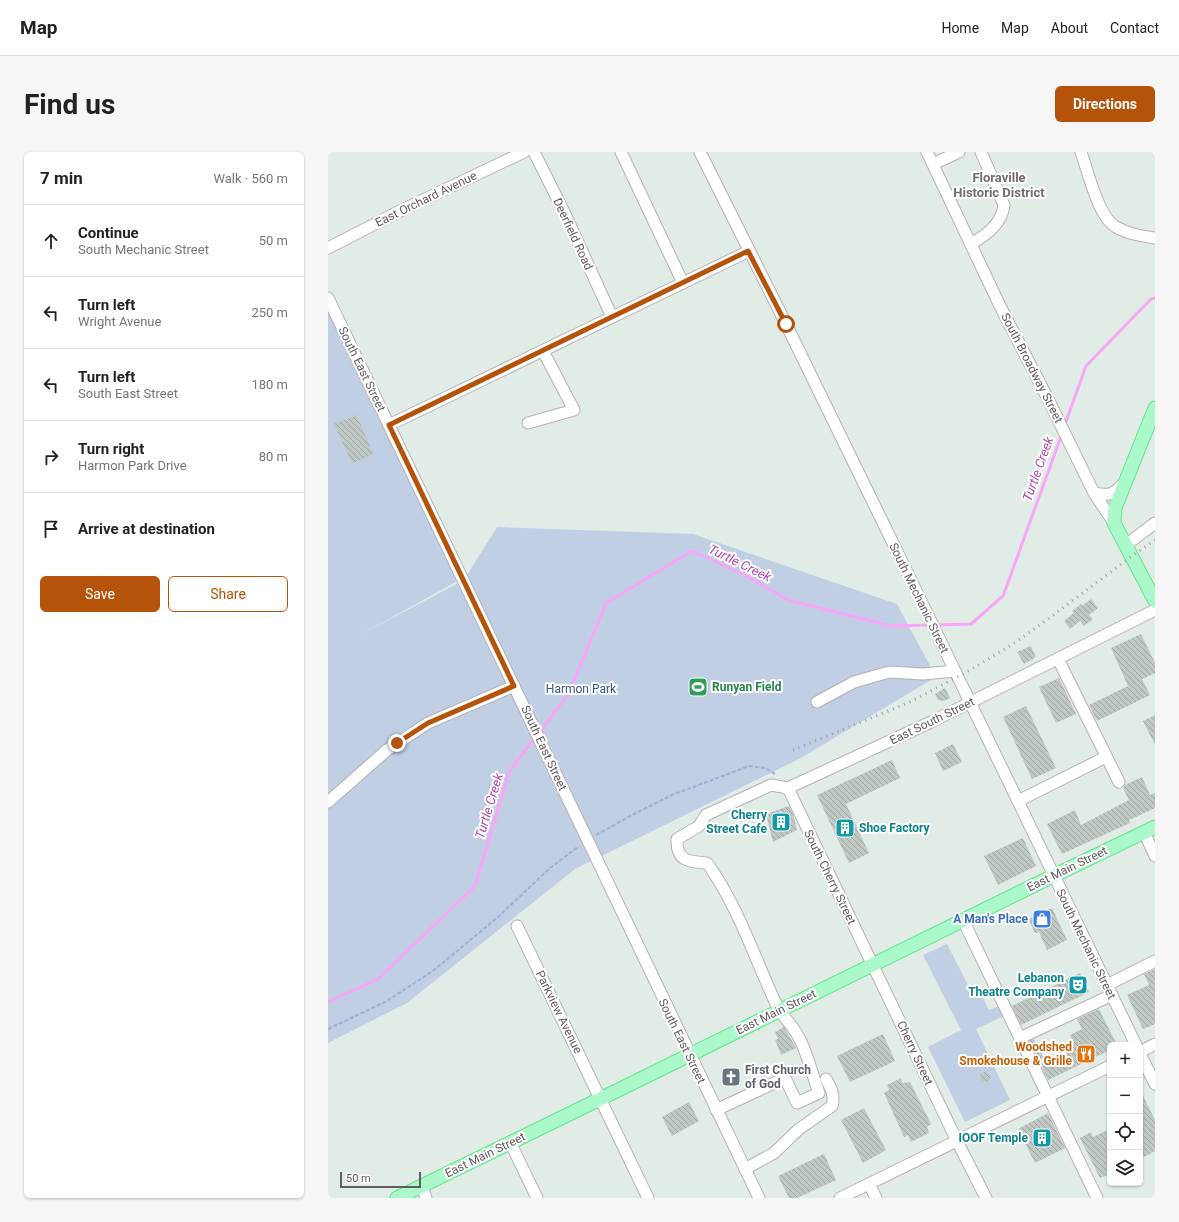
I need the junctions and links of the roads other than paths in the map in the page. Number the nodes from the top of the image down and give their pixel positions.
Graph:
1 (524, 152) edge
2 (534, 152) edge
3 (621, 152) edge
4 (700, 152) edge
5 (927, 152) edge
6 (958, 152) edge
7 (981, 152) edge
8 (1081, 152) edge
9 (939, 159) edge
10 (1155, 238) edge
11 (971, 244) junction
12 (328, 248) edge
13 (748, 251) junction
14 (683, 283) junction
15 (328, 298) edge
16 (612, 317) junction
17 (543, 351) junction
18 (1155, 408) edge
19 (528, 424) dead end
20 (389, 425) junction
21 (1127, 480) junction
22 (1094, 493) junction
23 (1155, 523) edge
24 (1114, 524) junction
25 (1126, 545) junction
26 (1155, 601) edge
27 (1155, 610) edge
28 (1058, 659) junction
29 (954, 671) junction
30 (514, 686) junction
31 (817, 702) dead end
32 (970, 703) junction
33 (1106, 757) junction
34 (1119, 782) dead end
35 (788, 788) junction
36 (1018, 801) junction
37 (328, 802) edge
38 (1150, 830) edge
39 (1155, 856) edge
40 (1053, 876) junction
41 (963, 920) junction
42 (517, 926) dead end
43 (1155, 961) edge
44 (873, 965) junction
45 (1106, 985) junction
46 (1112, 995) junction
47 (779, 1010) junction
48 (1020, 1038) junction
49 (1135, 1042) edge
50 (1155, 1044) edge
51 (1143, 1051) edge
52 (689, 1055) junction
53 (1143, 1059) edge
54 (1107, 1067) edge
55 (826, 1079) dead end
56 (1155, 1084) edge
57 (1049, 1096) junction
58 (600, 1099) junction
59 (716, 1110) junction
60 (957, 1141) junction
61 (510, 1142) junction
62 (745, 1170) junction
63 (869, 1184) junction
64 (424, 1192) edge
65 (644, 1197) edge
66 (397, 1198) edge
67 (537, 1198) edge
68 (759, 1198) edge
69 (840, 1198) edge
70 (876, 1198) edge
71 (986, 1198) edge
72 (1097, 1198) edge

1 - 12 street, East Orchard Avenue
2 - 16 street, Deerfield Road
3 - 14 street
4 - 13 street, South Mechanic Street
5 - 9 street, South Broadway Street
6 - 9 street
7 - 11 street
8 - 10 street
9 - 11 street, South Broadway Street
11 - 22 street, South Broadway Street
13 - 14 street
13 - 29 street, South Mechanic Street
14 - 16 street
15 - 20 street, South East Street
16 - 17 street
17 - 19 street
17 - 20 street
18 - 21 main road
20 - 30 street, South East Street
21 - 22 street
21 - 24 main road
22 - 24 street, South Broadway Street
23 - 25 street
24 - 25 main road, South Broadway Street
25 - 26 main road, South Broadway Street
27 - 28 street, East South Street
28 - 32 street, East South Street
28 - 33 street
29 - 31 street
29 - 32 street, South Mechanic Street
30 - 37 street
30 - 52 street, South East Street
32 - 35 street, East South Street
32 - 36 street, South Mechanic Street
33 - 34 street
33 - 36 street
35 - 44 street, South Cherry Street
35 - 47 street
36 - 40 street, South Mechanic Street
38 - 39 street
38 - 40 main road, East Main Street
40 - 41 main road, East Main Street
40 - 45 street, South Mechanic Street
41 - 44 main road, East Main Street
41 - 48 street
42 - 58 street, Parkview Avenue
43 - 45 street
44 - 47 main road, East Main Street
44 - 60 street, Cherry Street
45 - 46 street, South Mechanic Street
46 - 48 street
46 - 49 street, South Mechanic Street
47 - 52 main road, East Main Street
47 - 59 street
48 - 57 street
50 - 51 street
52 - 58 main road, East Main Street
52 - 59 street, South East Street
53 - 56 street
54 - 57 street
55 - 62 street
57 - 60 street
57 - 72 street
58 - 61 main road, East Main Street
58 - 65 street, Parkview Avenue
59 - 62 street, South East Street
60 - 63 street
60 - 71 street, Cherry Street
61 - 64 main road, East Main Street
61 - 67 street
62 - 68 street, South East Street
63 - 69 street
63 - 70 street
64 - 66 main road, East Main Street

